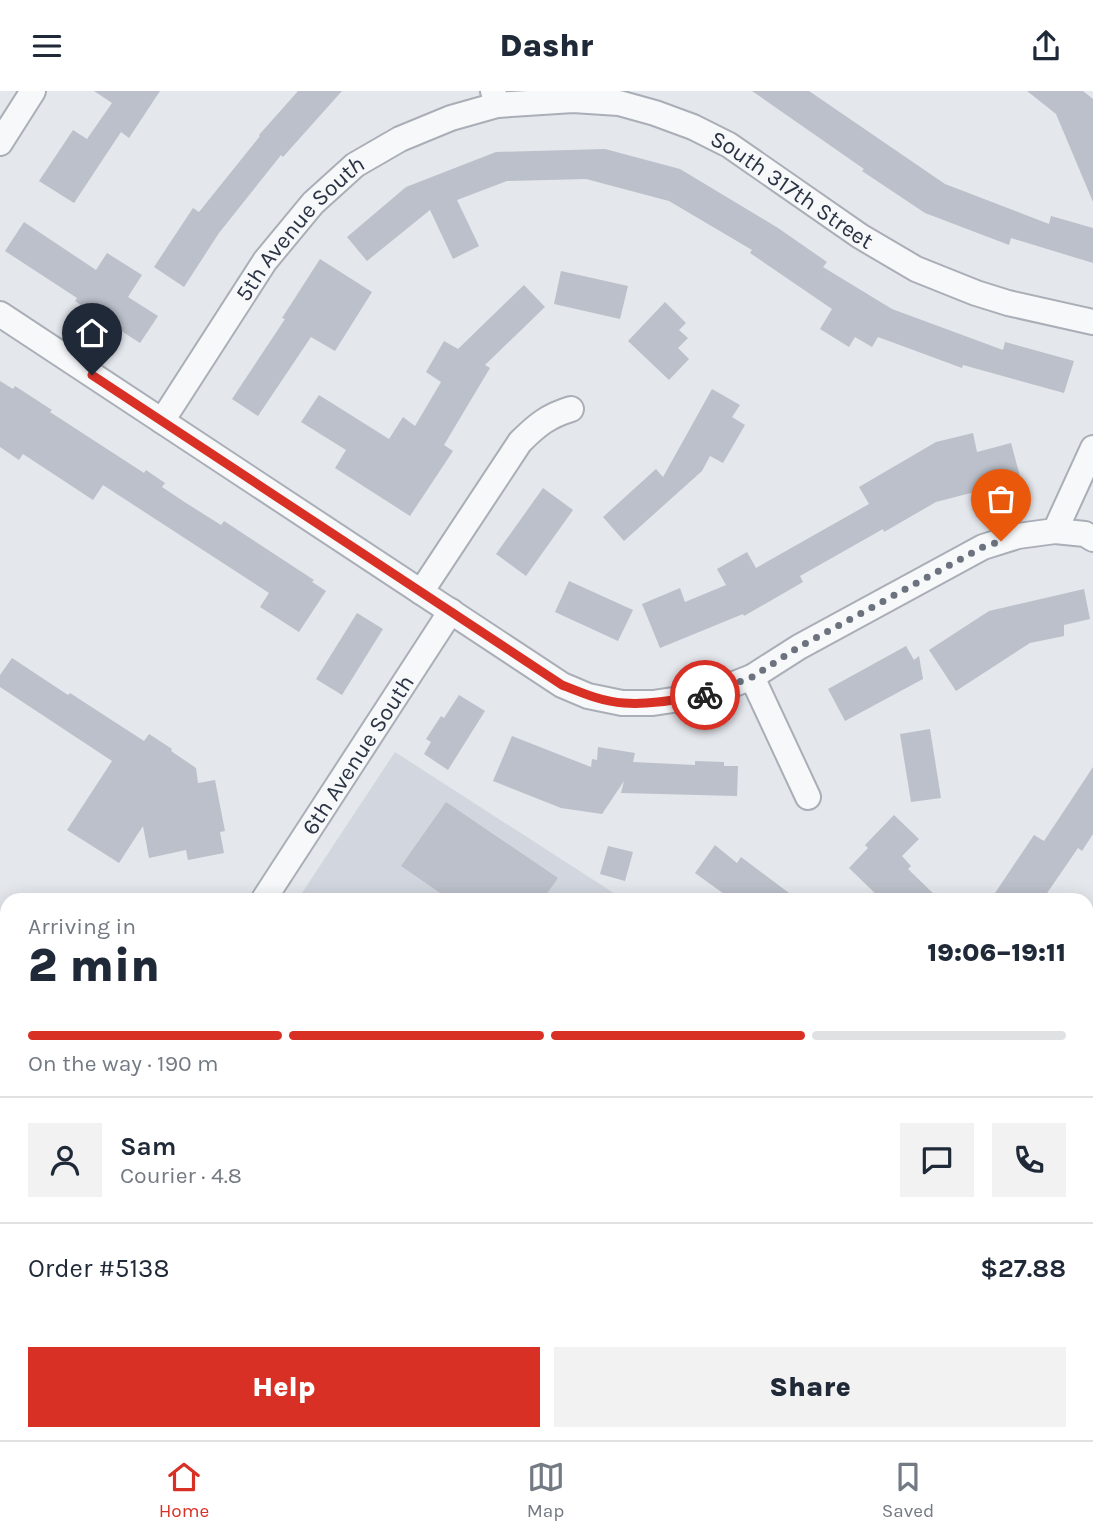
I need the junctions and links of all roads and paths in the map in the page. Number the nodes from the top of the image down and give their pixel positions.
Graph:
1 (33, 91) edge
2 (495, 98) edge
3 (0, 143) edge
4 (0, 314) edge
5 (1093, 322) edge
6 (571, 409) dead end
7 (162, 421) junction
8 (1093, 447) edge
9 (1055, 530) junction
10 (1093, 539) edge
11 (421, 592) junction
12 (451, 611) junction
13 (752, 677) junction
14 (808, 797) dead end
15 (268, 893) edge

1 - 3 street
2 - 5 street, South 317th Street
2 - 7 street, 5th Avenue South
4 - 7 street
6 - 11 street
7 - 11 street
8 - 9 street
9 - 10 street
9 - 13 street
11 - 12 street
12 - 13 street
12 - 15 street, 6th Avenue South
13 - 14 street

